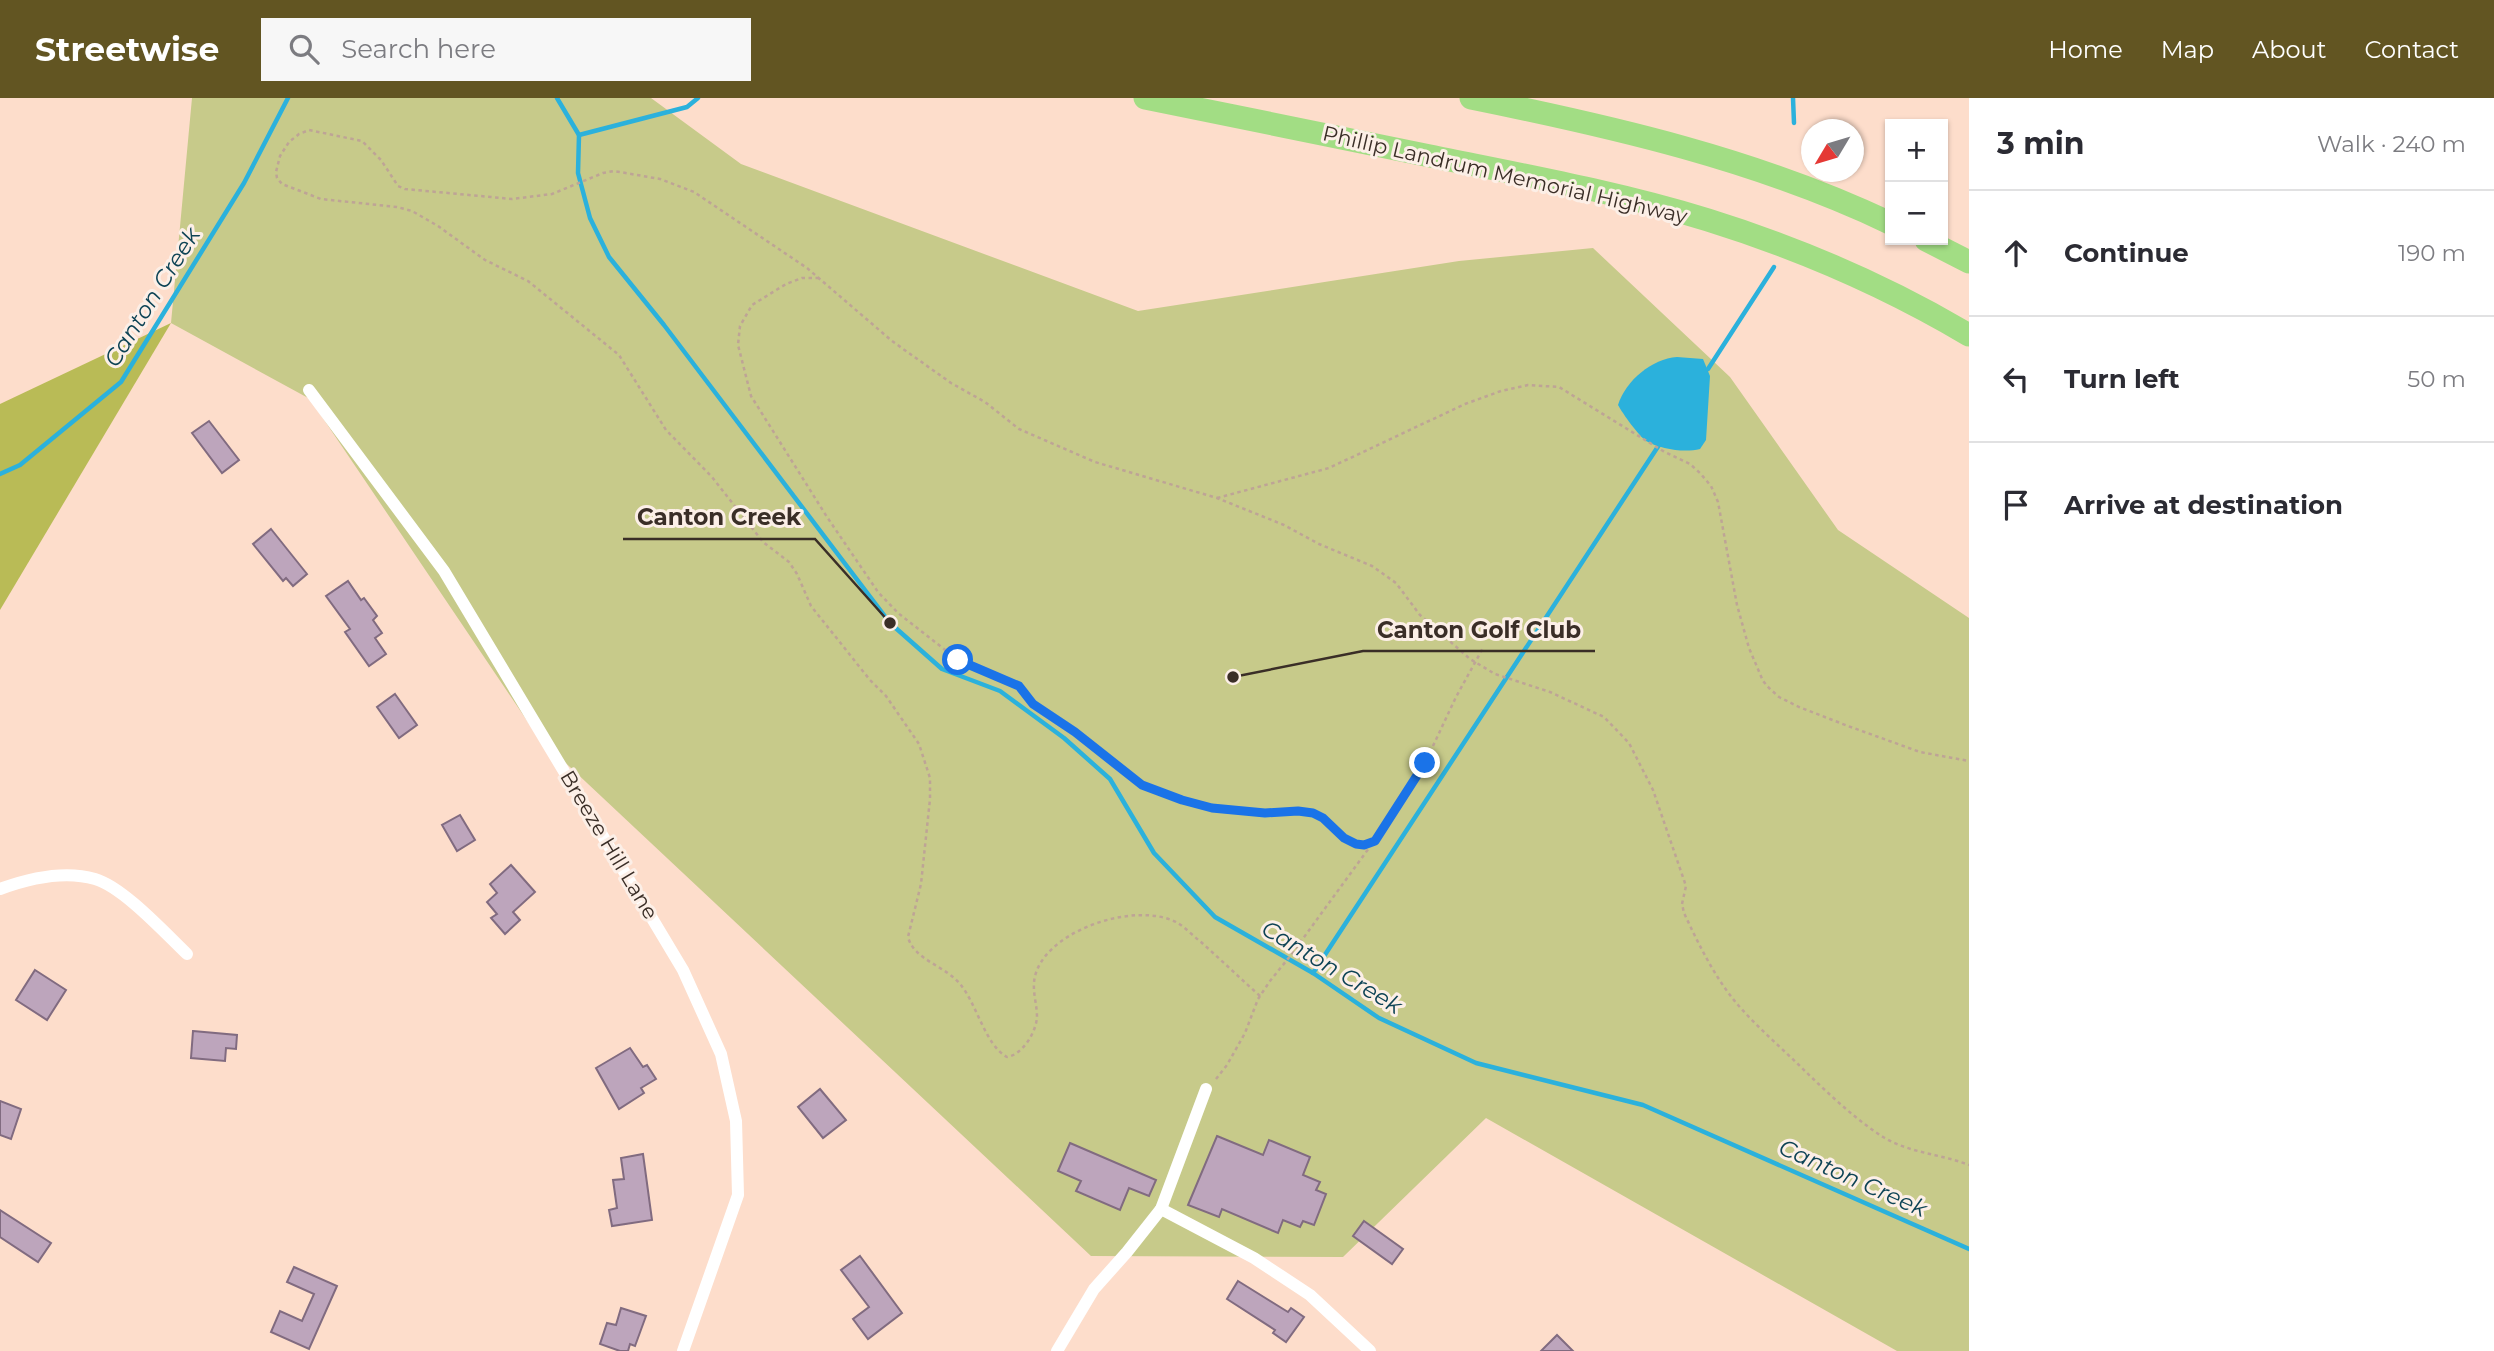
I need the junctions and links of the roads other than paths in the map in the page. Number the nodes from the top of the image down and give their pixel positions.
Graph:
1 (1145, 98) edge
2 (1471, 98) edge
3 (1885, 221) edge
4 (1936, 245) edge
5 (1969, 262) edge
6 (1969, 335) edge
7 (309, 390) dead end
8 (0, 889) edge
9 (187, 954) dead end
10 (1206, 1089) road end
11 (1161, 1209) junction
12 (683, 1351) edge
13 (1057, 1351) edge
14 (1370, 1351) edge

1 - 6 highway, Phillip Landrum Memorial Highway
2 - 3 highway
4 - 5 highway
7 - 12 street, Breeze Hill Lane
8 - 9 street
10 - 11 street
11 - 13 street
11 - 14 street

